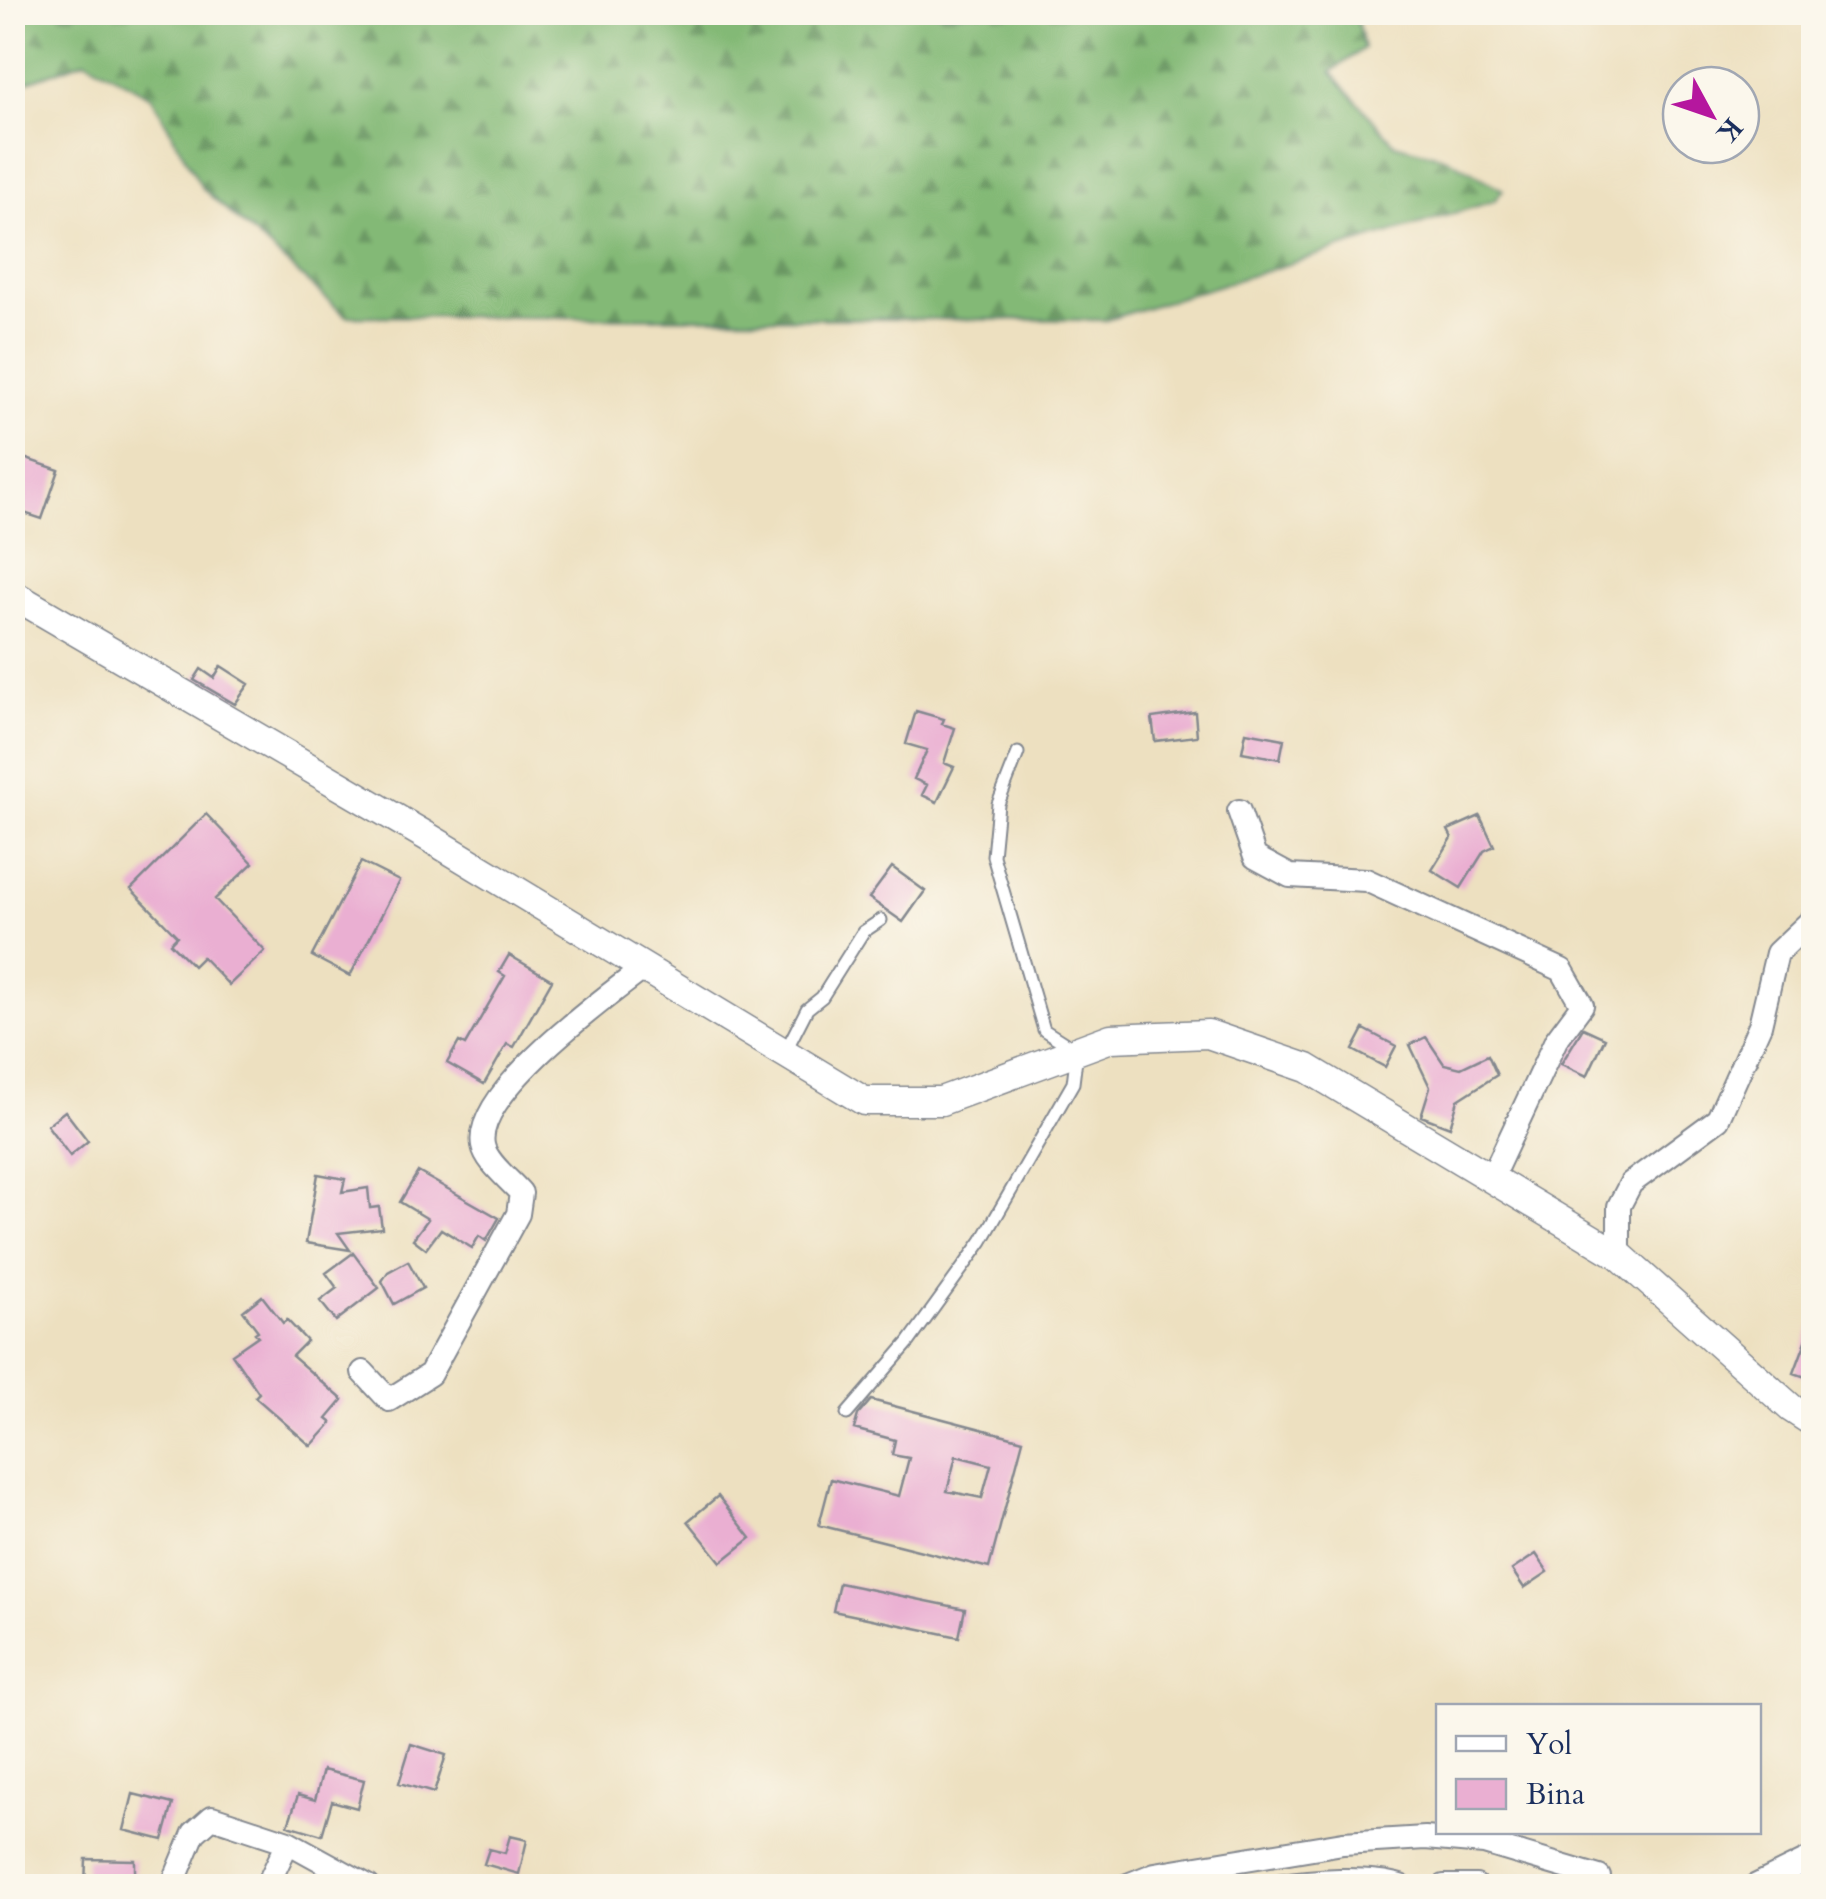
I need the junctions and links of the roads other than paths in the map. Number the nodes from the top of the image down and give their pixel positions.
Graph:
1 (12, 594) edge
2 (1018, 754) dead end
3 (1239, 811) dead end
4 (1814, 918) edge
5 (881, 920) dead end
6 (644, 968) junction
7 (1077, 1051) junction
8 (784, 1053) junction
9 (1491, 1179) junction
10 (1618, 1255) junction
11 (363, 1372) dead end
12 (847, 1414) dead end
13 (1814, 1423) edge
14 (288, 1842) junction
15 (1814, 1856) edge
16 (1599, 1877) dead end
17 (172, 1886) edge
18 (267, 1886) edge
19 (368, 1886) edge
20 (1125, 1886) edge
21 (1278, 1886) edge
22 (1400, 1886) edge
23 (1444, 1886) edge
24 (1476, 1886) edge
25 (1755, 1886) edge

1 - 6 street
2 - 7 lane
3 - 9 street
4 - 10 street
5 - 8 lane
6 - 8 street
6 - 11 street
7 - 8 street
7 - 9 street
7 - 12 lane
9 - 10 street
10 - 13 street
14 - 17 street
14 - 18 street
14 - 19 street
15 - 25 street
16 - 20 street
21 - 22 street
23 - 24 street

